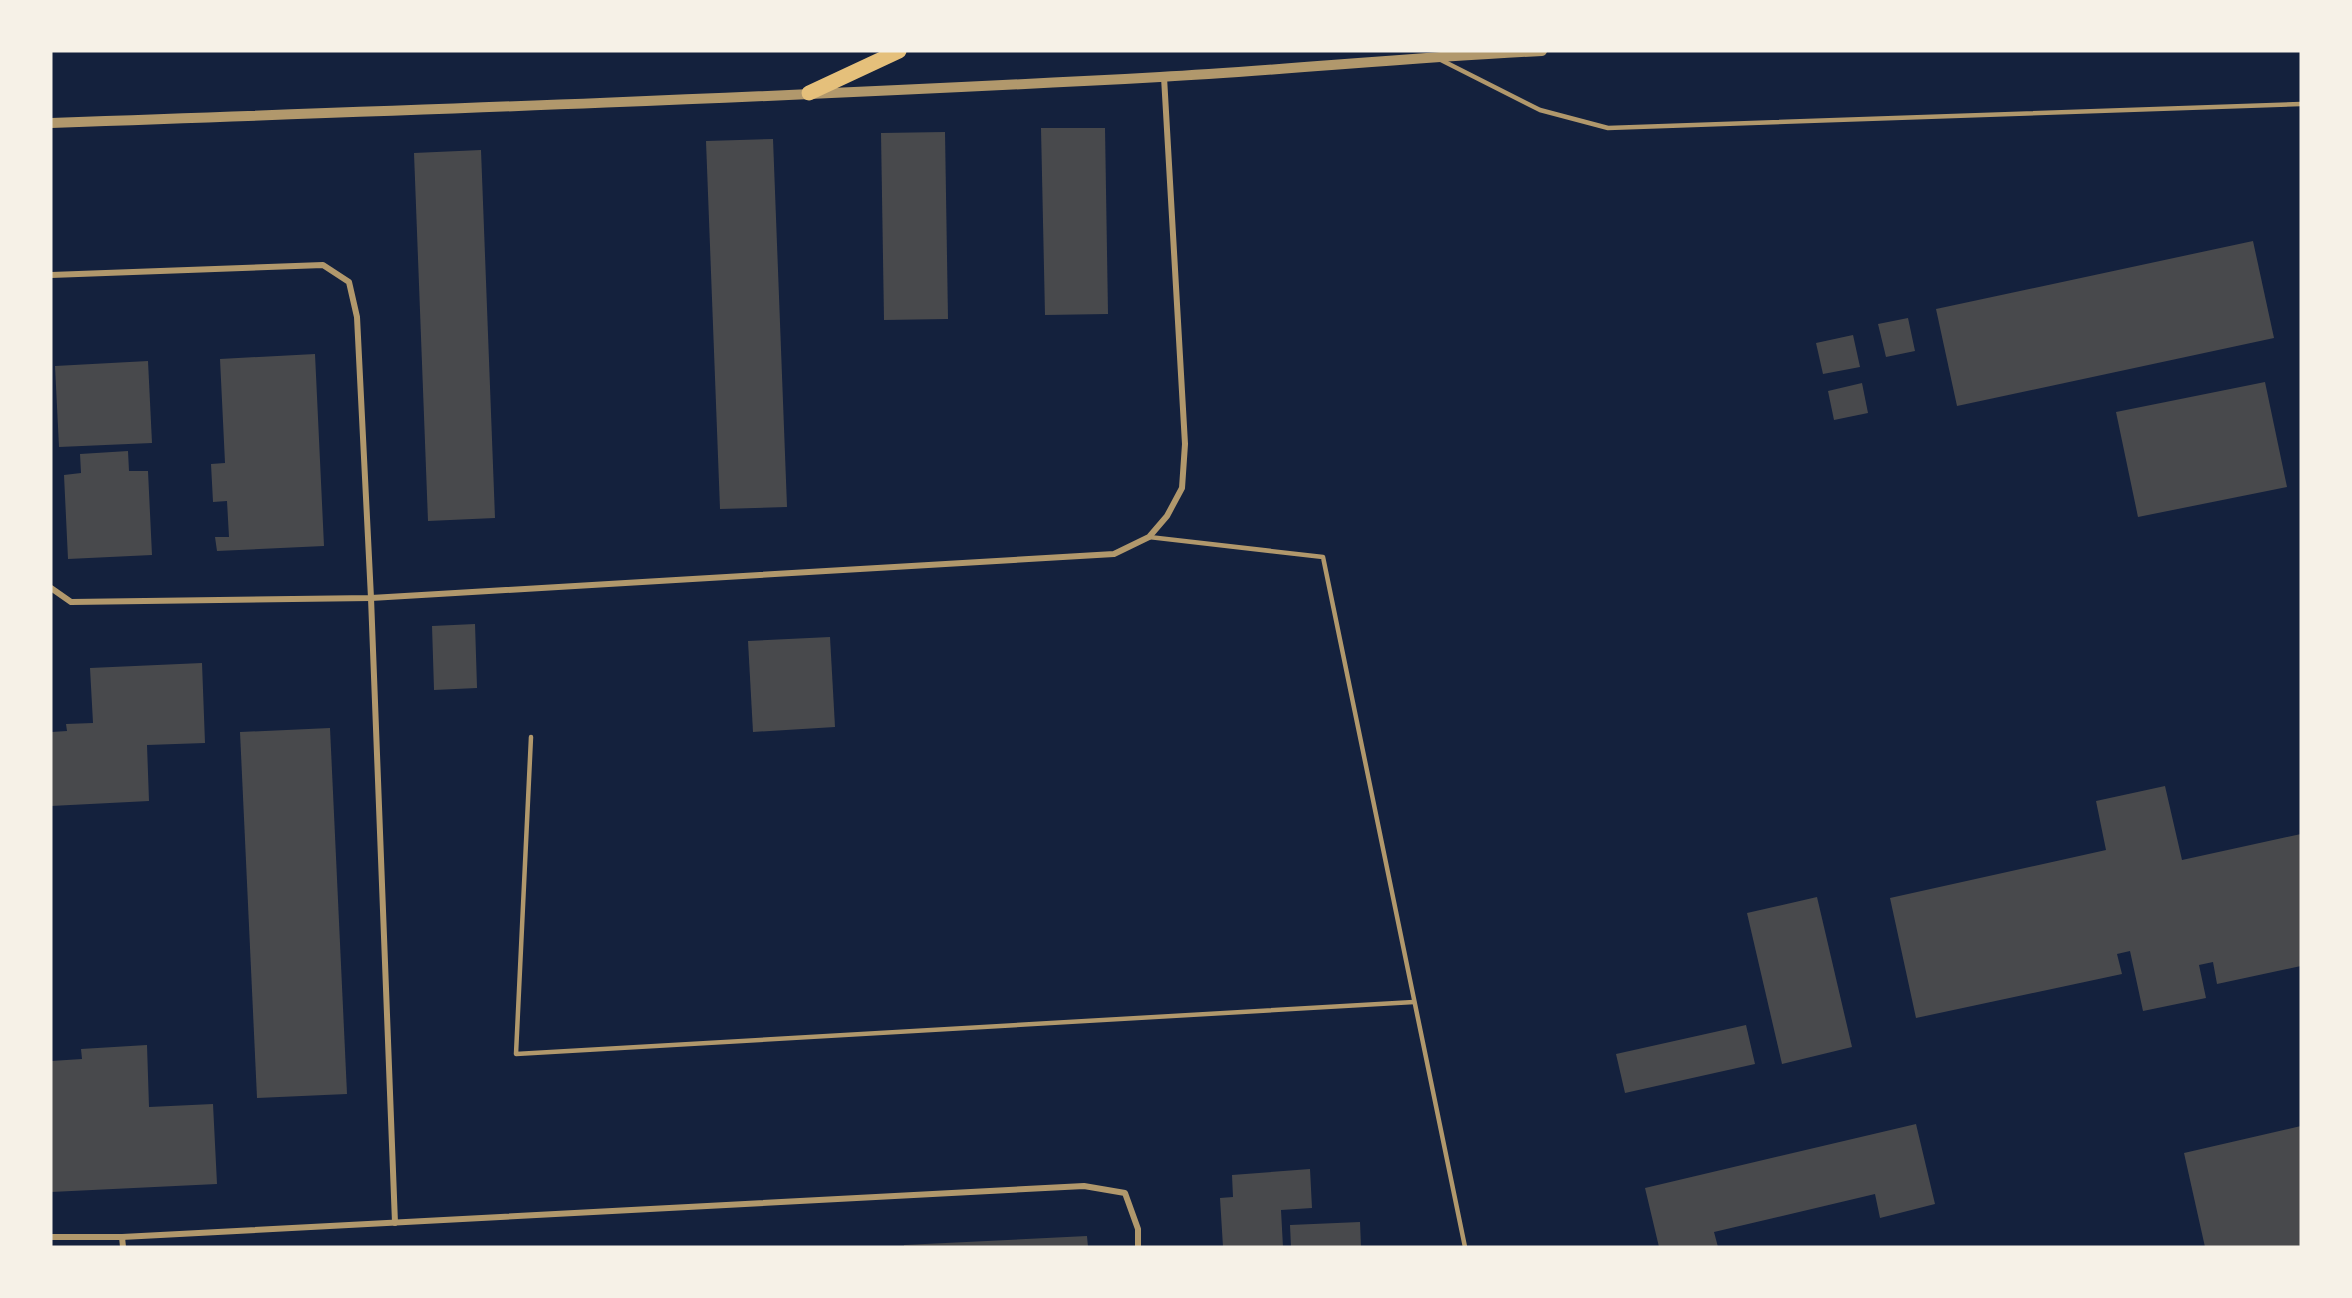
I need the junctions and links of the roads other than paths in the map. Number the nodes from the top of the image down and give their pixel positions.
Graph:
1 (899, 51) edge
2 (1542, 51) edge
3 (1433, 56) junction
4 (1164, 77) junction
5 (809, 93) junction
6 (2301, 104) edge
7 (51, 123) edge
8 (51, 275) edge
9 (1149, 537) junction
10 (51, 588) edge
11 (371, 598) junction
12 (531, 737) dead end
13 (1414, 1002) junction
14 (395, 1223) junction
15 (51, 1237) edge
16 (122, 1237) junction
17 (123, 1247) edge
18 (1138, 1247) edge
19 (1465, 1247) edge

1 - 5 main road
2 - 3 street
3 - 4 street
3 - 6 lane
4 - 5 street
4 - 9 street
5 - 7 street
8 - 11 street
9 - 11 street
9 - 13 lane
10 - 11 street
11 - 14 street
12 - 13 lane
13 - 19 lane
14 - 16 street
14 - 18 street
15 - 16 street
16 - 17 street

